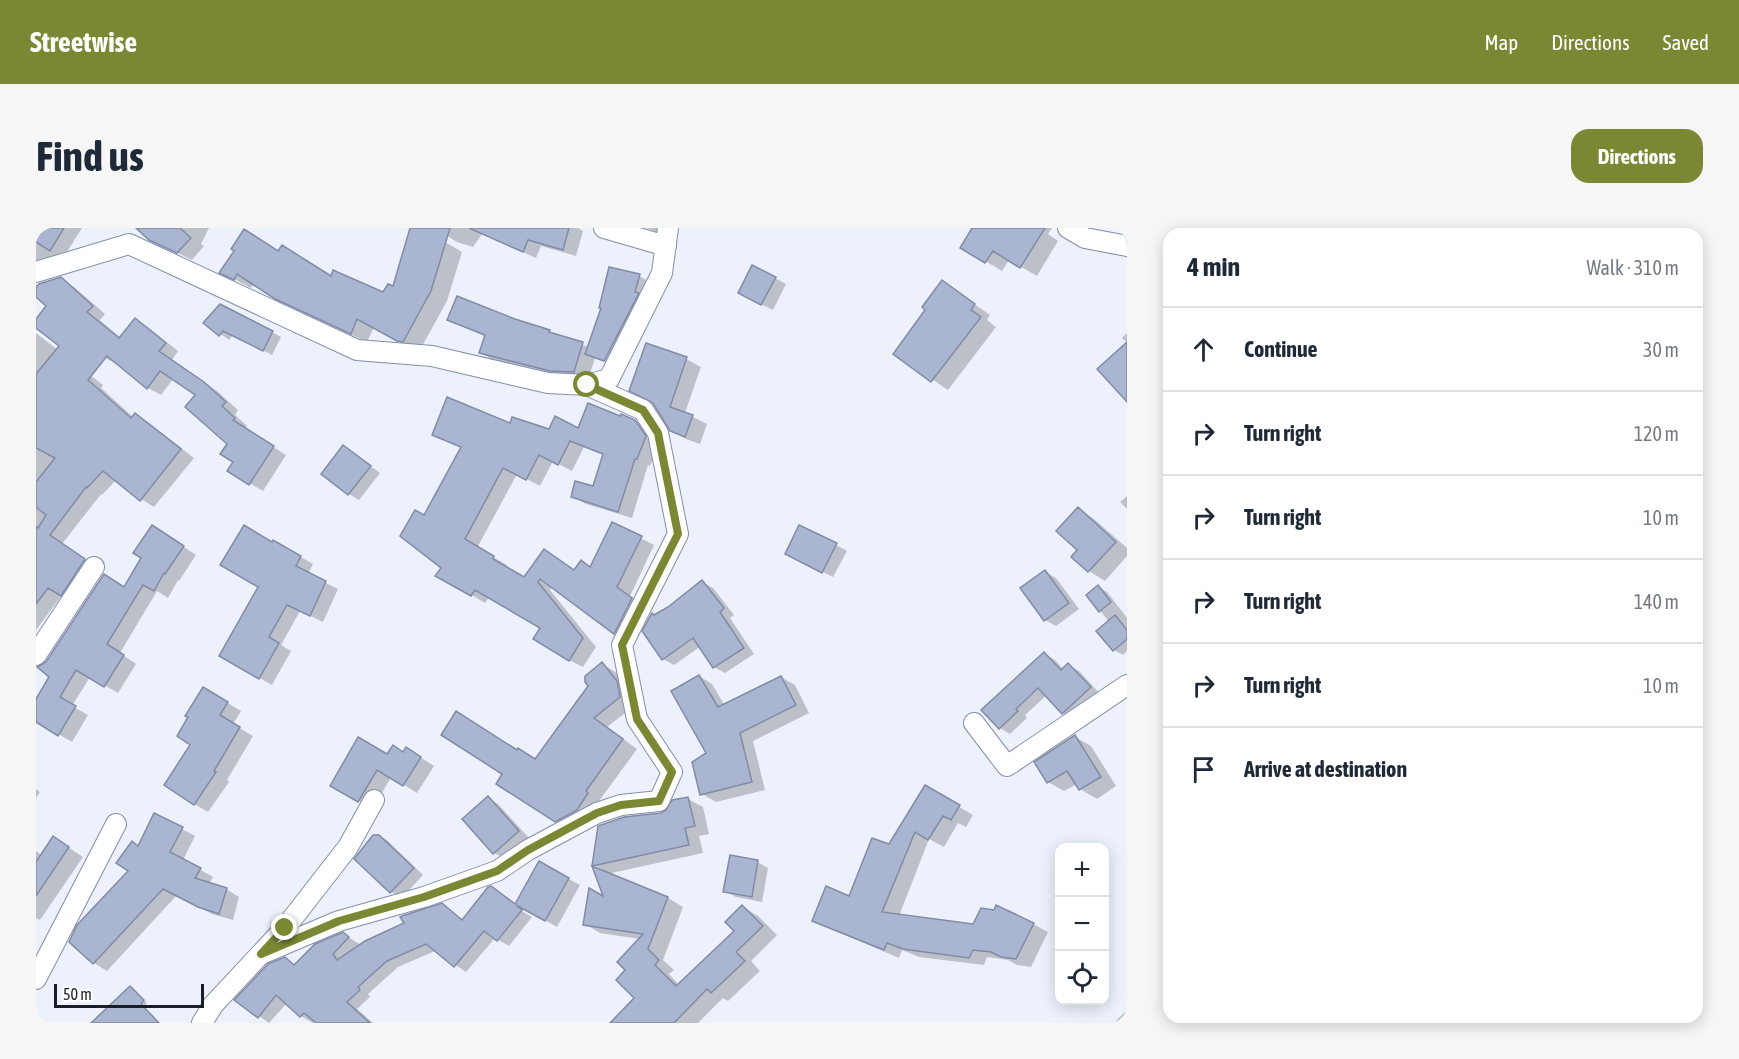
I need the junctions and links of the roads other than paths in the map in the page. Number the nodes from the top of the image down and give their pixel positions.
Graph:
1 (604, 228) edge
2 (1068, 228) edge
3 (667, 237) edge
4 (1127, 246) edge
5 (36, 272) edge
6 (587, 385) junction
7 (94, 567) dead end
8 (36, 655) edge
9 (1127, 685) edge
10 (974, 723) dead end
11 (374, 800) dead end
12 (116, 824) dead end
13 (261, 954) junction
14 (36, 979) edge
15 (202, 1023) edge

1 - 3 street
2 - 4 street
3 - 6 street
5 - 6 street
6 - 13 street
7 - 8 street
9 - 10 street
11 - 13 street
12 - 14 street
13 - 15 street

